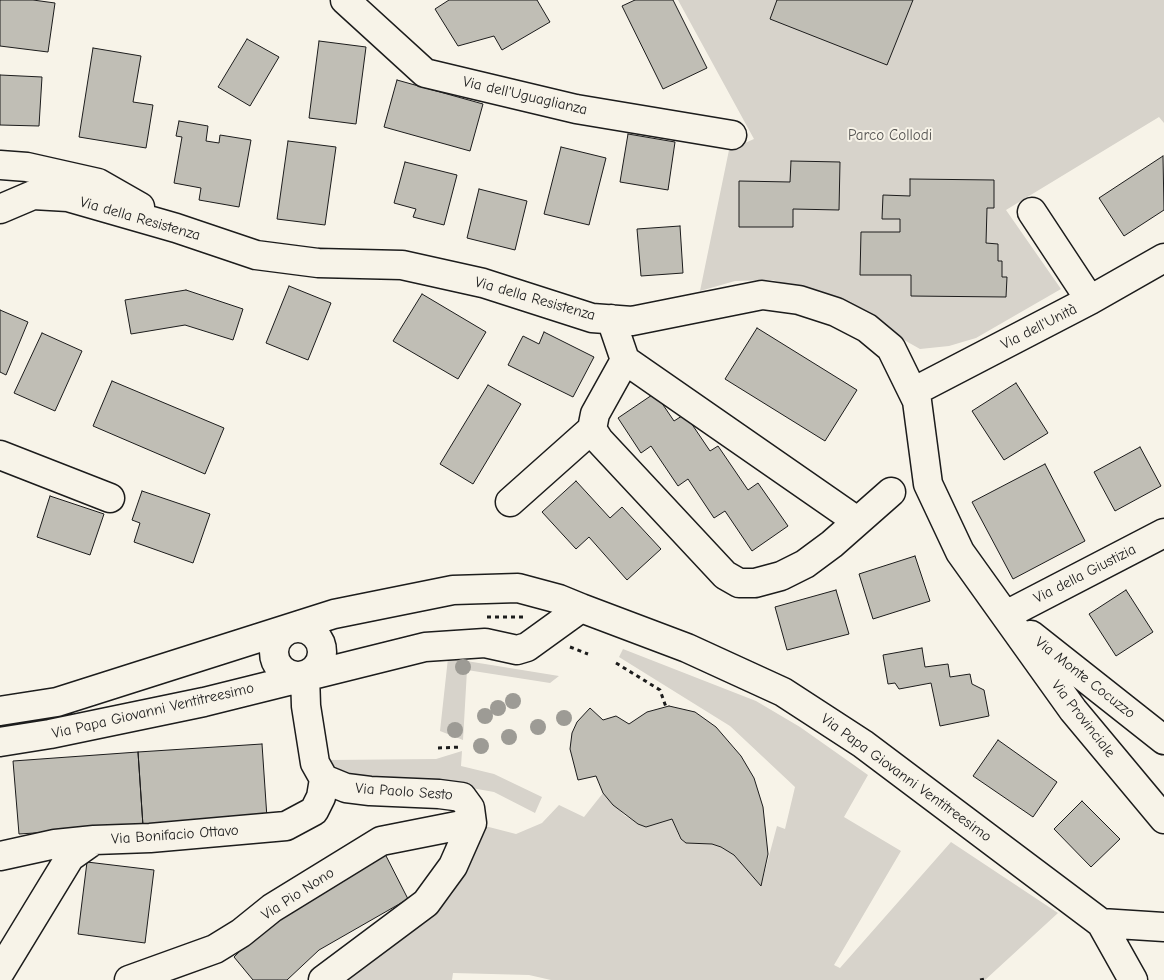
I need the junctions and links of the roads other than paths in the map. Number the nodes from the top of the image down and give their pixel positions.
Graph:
1 (345, 0) edge
2 (732, 135) dead end
3 (0, 165) edge
4 (0, 208) edge
5 (1032, 212) dead end
6 (176, 228) junction
7 (1164, 258) edge
8 (1090, 300) junction
9 (611, 319) junction
10 (625, 360) junction
11 (913, 392) junction
12 (592, 429) junction
13 (0, 455) edge
14 (891, 492) dead end
15 (110, 498) dead end
16 (510, 502) dead end
17 (857, 521) junction
18 (1164, 533) edge
19 (581, 608) junction
20 (1006, 615) junction
21 (294, 627) junction
22 (305, 675) junction
23 (0, 711) edge
24 (1164, 740) edge
25 (0, 742) edge
26 (324, 779) junction
27 (1164, 818) edge
28 (472, 823) junction
29 (94, 840) junction
30 (0, 856) edge
31 (1090, 924) junction
32 (1164, 927) edge
33 (0, 972) edge
34 (129, 980) edge
35 (322, 980) edge
36 (1133, 980) edge

1 - 2 street, Via dell'Uguaglianza
3 - 6 street
4 - 6 street, Via della Resistenza
5 - 8 street
6 - 9 street, Via della Resistenza
7 - 8 street, Via dell'Unità
8 - 11 street, Via dell'Unità
9 - 10 street
9 - 11 street, Via della Resistenza
10 - 12 street
10 - 17 street
11 - 20 street, Via della Resistenza
12 - 16 street
12 - 17 street
13 - 15 street
14 - 17 street
18 - 20 street, Via della Giustizia
19 - 21 street, Via Papa Giovanni Ventitreesimo
19 - 22 street, Via Papa Giovanni Ventitreesimo
19 - 31 street, Via Papa Giovanni Ventitreesimo
20 - 24 street, Via Monte Cocuzzo
20 - 27 street, Via Provinciale
21 - 22 street
21 - 22 street, Via Papa Giovanni Ventitreesimo
21 - 23 street, Via Papa Giovanni Ventitreesimo
22 - 25 street, Via Papa Giovanni Ventitreesimo
22 - 26 street
26 - 28 street, Via Paolo Sesto
26 - 29 street, Via Bonifacio Ottavo
28 - 34 street, Via Pio Nono
28 - 35 street
29 - 30 street, Via Bonifacio Ottavo
29 - 33 street
31 - 32 street
31 - 36 street, Via Papa Giovanni Ventitreesimo

